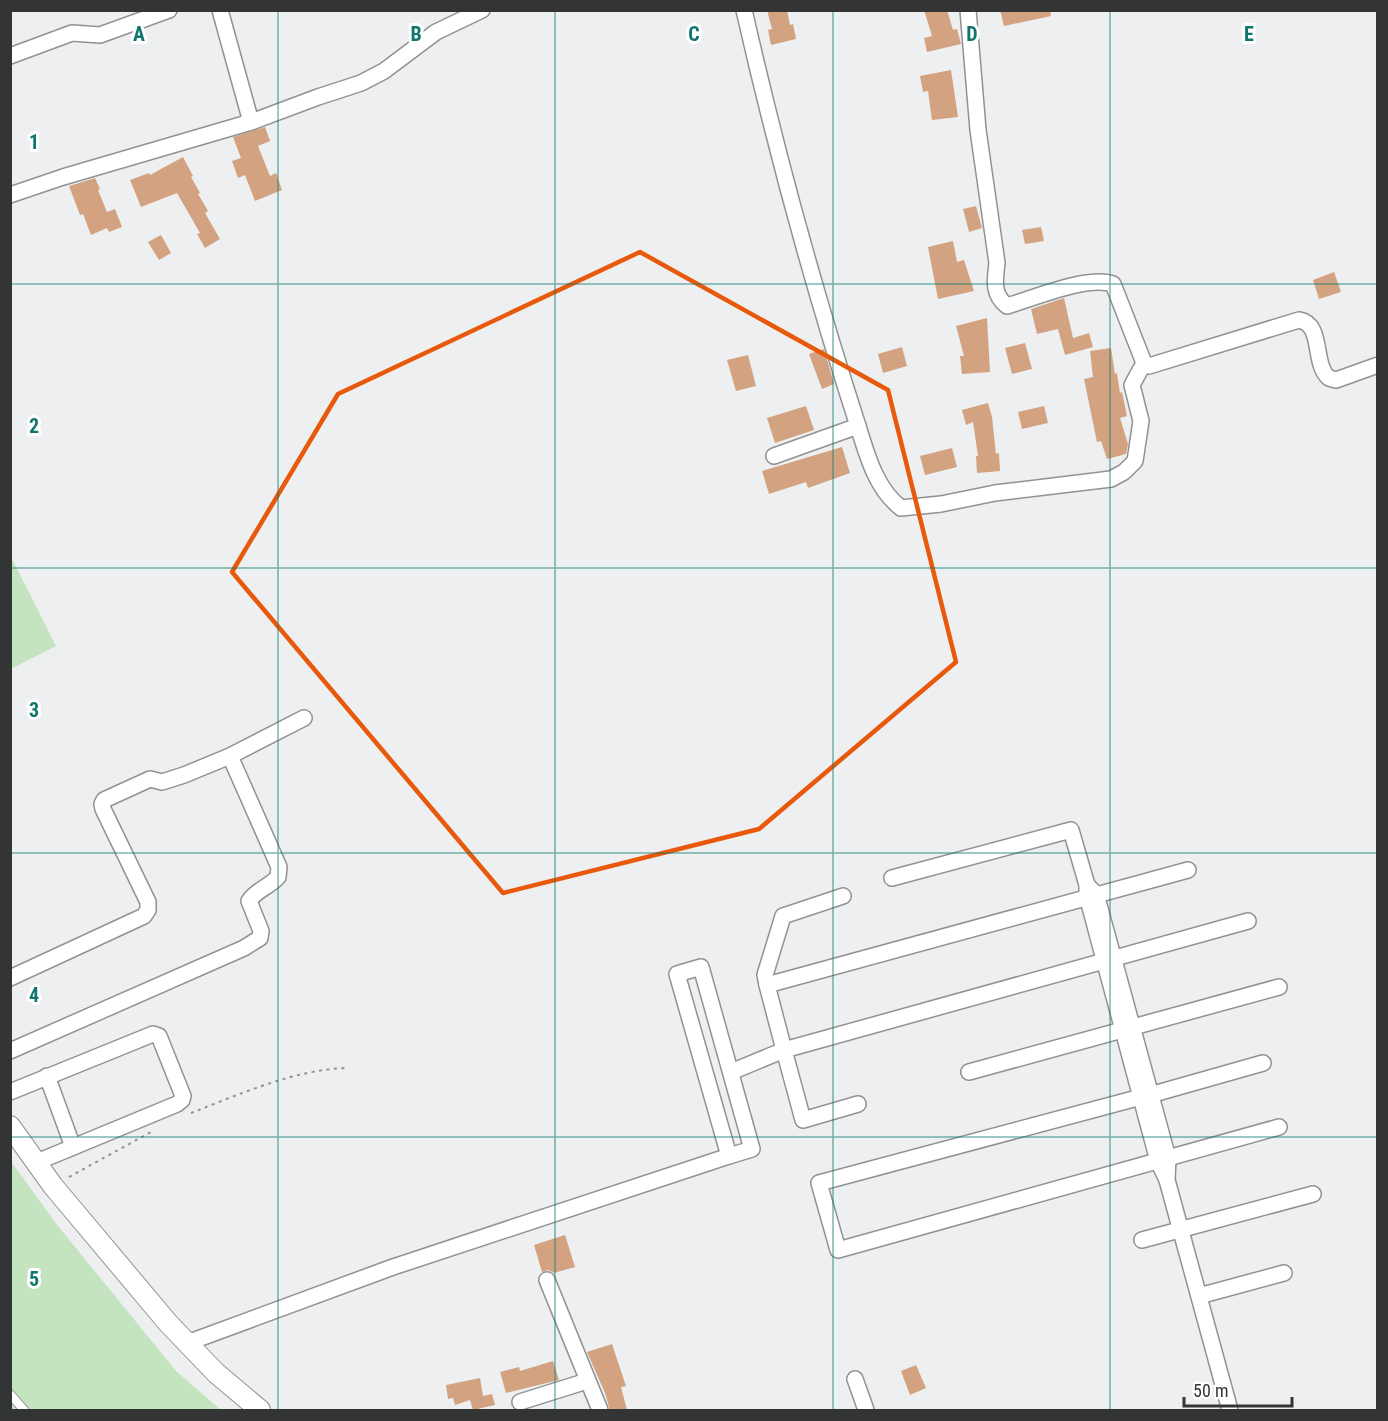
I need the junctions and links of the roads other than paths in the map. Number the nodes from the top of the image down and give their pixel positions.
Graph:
1 (169, 10) edge
2 (220, 10) edge
3 (482, 10) edge
4 (744, 10) edge
5 (968, 10) edge
6 (10, 56) edge
7 (251, 122) junction
8 (10, 195) edge
9 (1144, 363) junction
10 (1377, 365) edge
11 (858, 426) junction
12 (774, 456) dead end
13 (304, 718) dead end
14 (230, 756) junction
15 (1188, 870) dead end
16 (892, 878) dead end
17 (1090, 892) junction
18 (843, 896) dead end
19 (1248, 921) dead end
20 (1109, 960) junction
21 (10, 978) edge
22 (767, 985) junction
23 (1279, 987) dead end
24 (1128, 1029) junction
25 (784, 1050) junction
26 (10, 1051) edge
27 (1263, 1063) dead end
28 (731, 1072) junction
29 (969, 1072) dead end
30 (47, 1076) junction
31 (10, 1092) edge
32 (1146, 1096) junction
33 (858, 1104) dead end
34 (10, 1126) edge
35 (1279, 1127) dead end
36 (73, 1147) junction
37 (729, 1156) junction
38 (1163, 1160) junction
39 (37, 1162) junction
40 (1313, 1194) dead end
41 (1181, 1229) junction
42 (1142, 1240) dead end
43 (1284, 1273) dead end
44 (547, 1280) dead end
45 (1199, 1296) junction
46 (187, 1343) junction
47 (855, 1379) dead end
48 (587, 1381) junction
49 (10, 1394) edge
50 (520, 1402) dead end
51 (24, 1410) edge
52 (260, 1410) edge
53 (600, 1410) edge
54 (866, 1410) edge
55 (1230, 1410) edge

1 - 6 street
2 - 7 street
3 - 7 street
4 - 11 street
5 - 9 street
7 - 8 street
9 - 10 street
9 - 11 street
11 - 12 street
13 - 14 street
14 - 21 street
14 - 26 street
15 - 17 street
16 - 17 street
17 - 20 street
17 - 22 street
18 - 22 street
19 - 20 street
20 - 24 street
20 - 25 street
22 - 25 street
23 - 24 street
24 - 29 street
24 - 32 street
25 - 28 street
25 - 33 street
27 - 32 street
28 - 37 street
28 - 37 street
30 - 31 street
30 - 36 street
30 - 36 street
32 - 38 street
32 - 38 street
34 - 39 street
35 - 38 street
36 - 39 street
37 - 46 street
38 - 41 street
39 - 46 street
40 - 41 street
41 - 42 street
41 - 45 street
43 - 45 street
44 - 48 street
45 - 55 street
46 - 52 street
47 - 54 street
48 - 50 street
48 - 53 street
49 - 51 lane

